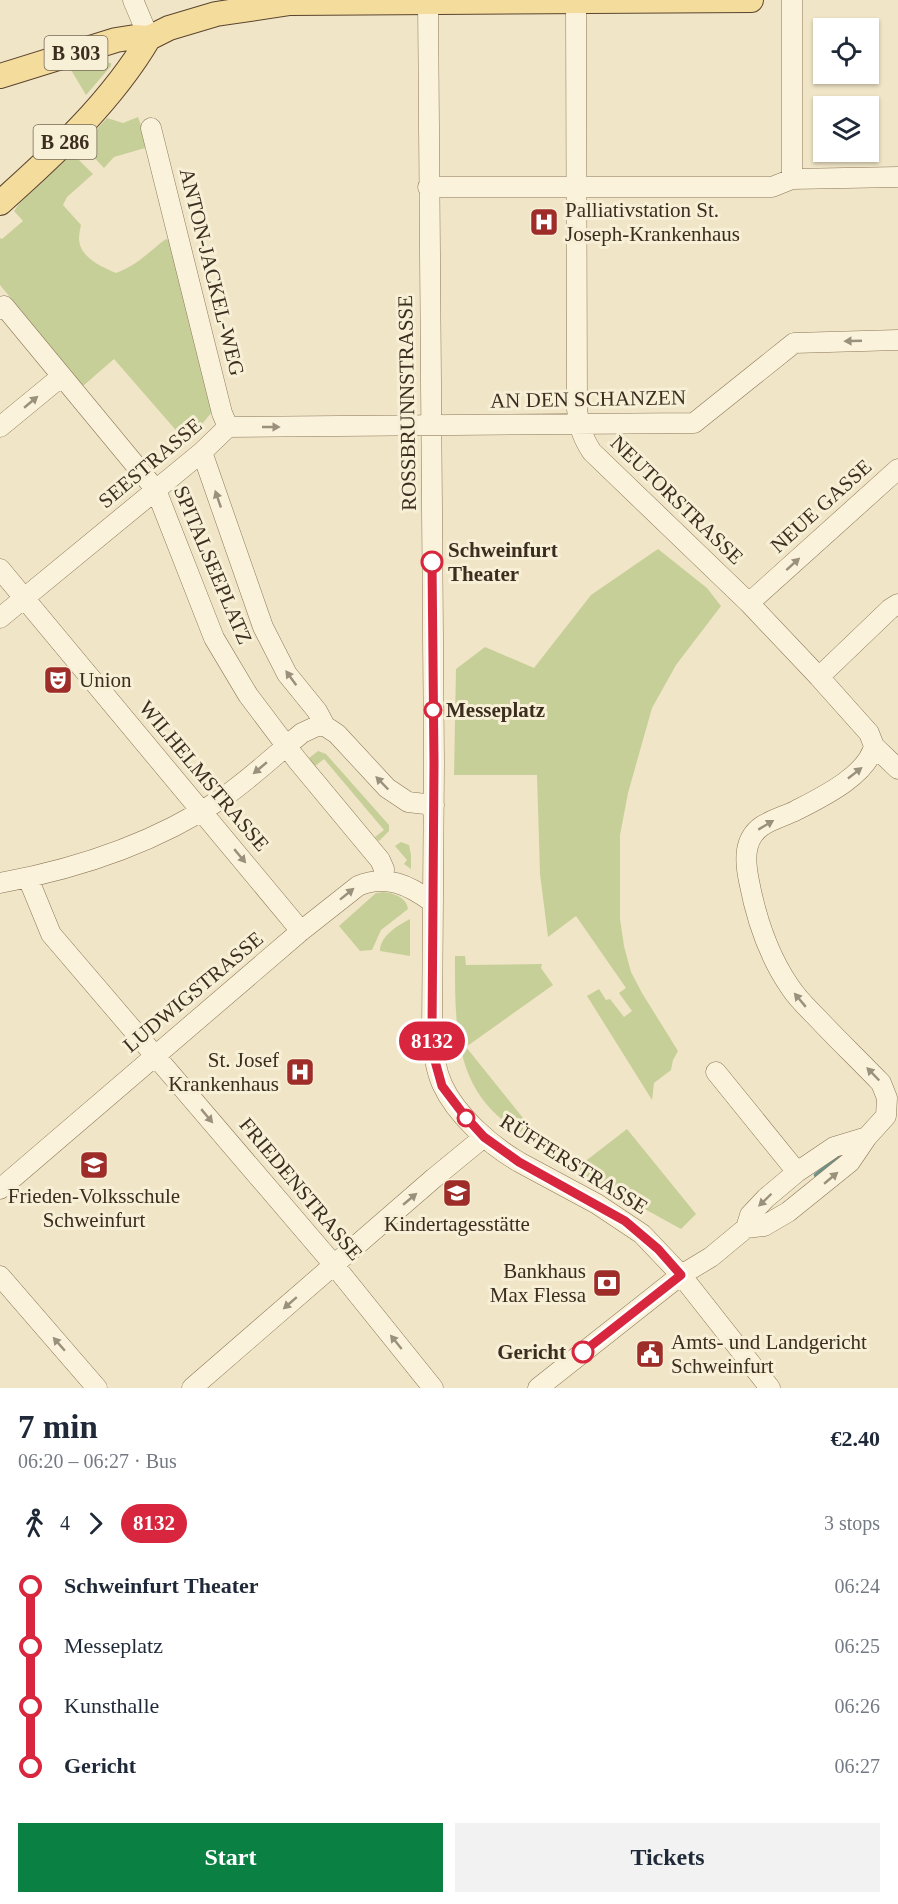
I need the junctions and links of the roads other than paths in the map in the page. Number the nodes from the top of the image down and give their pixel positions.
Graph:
1 (133, 0) edge
2 (751, 0) edge
3 (792, 0) edge
4 (428, 1) edge
5 (576, 1) edge
6 (149, 38) junction
7 (0, 76) edge
8 (151, 128) dead end
9 (898, 177) edge
10 (792, 179) junction
11 (577, 186) junction
12 (428, 187) junction
13 (0, 202) edge
14 (2, 308) edge
15 (898, 340) edge
16 (62, 376) junction
17 (432, 425) junction
18 (579, 425) junction
19 (228, 427) junction
20 (0, 428) edge
21 (202, 453) junction
22 (898, 469) edge
23 (156, 490) junction
24 (0, 569) edge
25 (25, 599) junction
26 (749, 603) junction
27 (898, 604) edge
28 (0, 618) edge
29 (819, 677) junction
30 (325, 726) junction
31 (286, 746) junction
32 (874, 746) junction
33 (898, 769) edge
34 (434, 805) junction
35 (202, 811) junction
36 (28, 878) junction
37 (383, 879) junction
38 (0, 883) edge
39 (432, 902) junction
40 (302, 931) junction
41 (155, 1055) junction
42 (716, 1072) dead end
43 (892, 1115) edge
44 (484, 1137) junction
45 (867, 1137) junction
46 (797, 1172) junction
47 (0, 1189) edge
48 (746, 1228) junction
49 (334, 1265) junction
50 (681, 1275) junction
51 (0, 1276) edge
52 (97, 1388) edge
53 (192, 1388) edge
54 (433, 1388) edge
55 (538, 1388) edge
56 (770, 1388) edge

1 - 6 street
2 - 5 main road
3 - 10 street
4 - 5 main road
4 - 6 main road
4 - 12 street, ROSSBRUNNSTRASSE
5 - 11 street, NEUTORSTRASSE
6 - 7 main road, B 303
6 - 13 main road, B 286
8 - 19 street, ANTON-JACKEL-WEG
9 - 10 street
10 - 11 street
11 - 12 street
11 - 18 street, NEUTORSTRASSE
12 - 17 street, ROSSBRUNNSTRASSE
14 - 16 street, SPITALSEEPLATZ
15 -> 18 street, AN DEN SCHANZEN
20 -> 16 street
16 - 23 street, SPITALSEEPLATZ
17 - 18 street, AN DEN SCHANZEN
19 -> 17 street, SEESTRASSE
17 - 34 street, ROSSBRUNNSTRASSE
18 - 26 street, NEUTORSTRASSE
19 - 21 street, SEESTRASSE
21 - 23 street, SEESTRASSE
30 -> 21 street, SPITALSEEPLATZ
26 -> 22 street, NEUE GASSE
23 - 25 street, SEESTRASSE
23 - 31 street, SPITALSEEPLATZ
24 - 25 street, WILHELMSTRASSE
25 - 28 street, SEESTRASSE
25 - 35 street, WILHELMSTRASSE
26 - 29 street, NEUTORSTRASSE
27 - 29 street
29 - 32 street, NEUTORSTRASSE
30 - 31 street
34 -> 30 street, SPITALSEEPLATZ
31 -> 35 street
31 - 37 street, SPITALSEEPLATZ
32 - 33 street, NEUTORSTRASSE
43 -> 32 street
34 - 39 street, RÜFFERSTRASSE
35 - 36 street
35 -> 40 street, WILHELMSTRASSE
36 - 38 street
36 - 41 street, FRIEDENSTRASSE
37 - 39 street
40 -> 37 street, LUDWIGSTRASSE
39 - 44 street, RÜFFERSTRASSE
40 - 41 street, LUDWIGSTRASSE
41 - 47 street, LUDWIGSTRASSE
41 -> 49 street, FRIEDENSTRASSE
42 - 46 street
43 - 45 street
49 -> 44 street
44 - 50 street, RÜFFERSTRASSE
45 - 46 street
48 -> 45 street
46 -> 48 street
48 - 50 street
49 -> 53 street
54 -> 49 street, FRIEDENSTRASSE
50 - 55 street
50 - 56 street, RÜFFERSTRASSE
52 -> 51 street

